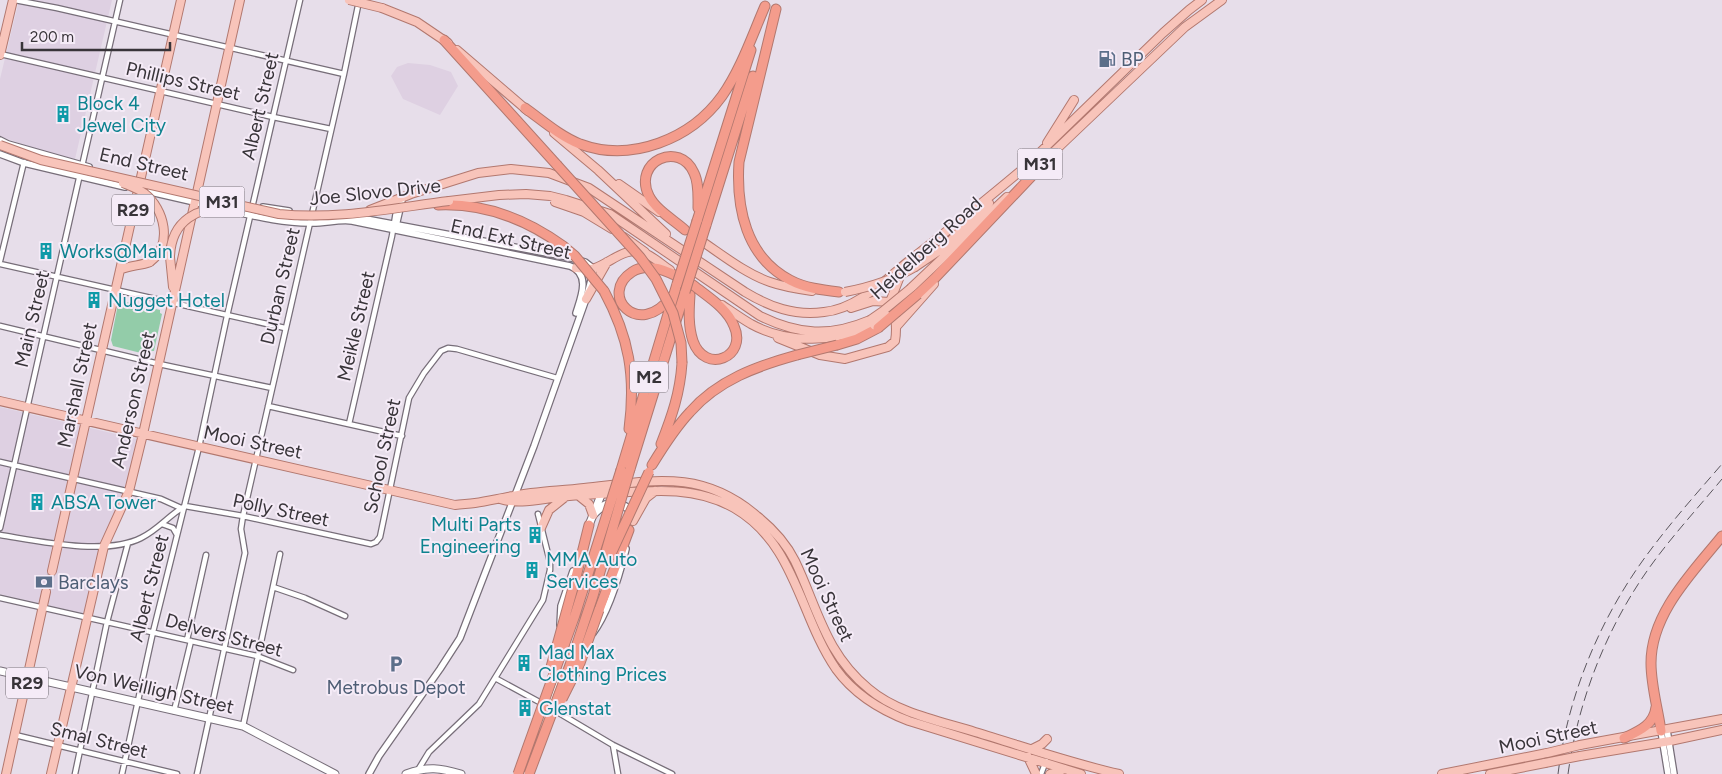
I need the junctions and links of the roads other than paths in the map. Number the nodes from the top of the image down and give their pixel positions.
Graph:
1 (14, 0) edge
2 (120, 0) edge
3 (180, 0) edge
4 (240, 0) edge
5 (300, 0) edge
6 (349, 0) edge
7 (360, 0) edge
8 (1202, 0) edge
9 (1222, 0) edge
10 (766, 3) edge
11 (777, 4) edge
12 (115, 22) junction
13 (172, 34) junction
14 (444, 40) junction
15 (230, 48) junction
16 (0, 55) edge
17 (285, 60) junction
18 (344, 74) junction
19 (102, 78) junction
20 (160, 91) junction
21 (1074, 100) dead end
22 (217, 104) junction
23 (525, 108) junction
24 (273, 117) junction
25 (331, 129) junction
26 (0, 140) edge
27 (0, 145) edge
28 (26, 148) junction
29 (1042, 151) junction
30 (0, 154) edge
31 (1049, 157) junction
32 (1031, 162) junction
33 (24, 163) junction
34 (82, 166) junction
35 (598, 170) junction
36 (93, 173) junction
37 (80, 176) junction
38 (141, 179) junction
39 (138, 190) junction
40 (197, 192) junction
41 (537, 195) junction
42 (400, 199) junction
43 (195, 202) junction
44 (410, 206) junction
45 (252, 210) junction
46 (313, 213) junction
47 (610, 214) joint
48 (354, 216) junction
49 (697, 218) junction
50 (310, 224) junction
51 (394, 226) junction
52 (685, 230) junction
53 (649, 255) junction
54 (690, 256) junction
55 (0, 262) edge
56 (607, 262) junction
57 (906, 264) junction
58 (576, 268) junction
59 (594, 269) junction
60 (120, 270) junction
61 (57, 277) junction
62 (693, 285) junction
63 (682, 288) junction
64 (115, 290) junction
65 (174, 292) junction
66 (842, 292) junction
67 (586, 299) junction
68 (890, 302) junction
69 (172, 303) junction
70 (825, 312) junction
71 (227, 316) junction
72 (874, 324) junction
73 (752, 325) junction
74 (0, 326) edge
75 (896, 327) junction
76 (286, 328) junction
77 (44, 336) junction
78 (101, 350) junction
79 (566, 351) junction
80 (159, 364) junction
81 (214, 376) junction
82 (557, 378) junction
83 (272, 388) junction
84 (0, 401) edge
85 (268, 406) junction
86 (26, 407) junction
87 (86, 421) junction
88 (349, 424) junction
89 (143, 434) junction
90 (402, 436) junction
91 (199, 447) junction
92 (255, 459) junction
93 (0, 462) edge
94 (14, 465) junction
95 (625, 468) junction
96 (650, 468) junction
97 (74, 478) junction
98 (638, 482) junction
99 (610, 486) junction
100 (391, 490) junction
101 (129, 491) junction
102 (655, 491) junction
103 (639, 492) junction
104 (601, 494) junction
105 (579, 496) junction
106 (565, 497) junction
107 (514, 499) junction
108 (183, 507) junction
109 (538, 514) dead end
110 (593, 514) junction
111 (243, 516) junction
112 (162, 524) junction
113 (632, 524) junction
114 (589, 525) junction
115 (0, 528) edge
116 (541, 528) junction
117 (0, 535) edge
118 (177, 536) junction
119 (1722, 536) edge
120 (128, 543) junction
121 (58, 544) junction
122 (372, 544) joint
123 (104, 546) junction
124 (280, 554) dead end
125 (206, 555) dead end
126 (52, 571) tunnel mouth
127 (273, 588) junction
128 (46, 592) tunnel mouth
129 (593, 596) junction
130 (0, 598) edge
131 (43, 608) junction
132 (345, 616) dead end
133 (87, 618) junction
134 (107, 622) junction
135 (153, 632) junction
136 (189, 641) junction
137 (224, 649) junction
138 (257, 656) junction
139 (568, 659) junction
140 (293, 670) dead end
141 (0, 671) edge
142 (28, 678) junction
143 (495, 678) junction
144 (71, 687) junction
145 (92, 692) junction
146 (1656, 698) junction
147 (137, 702) junction
148 (549, 707) junction
149 (174, 711) junction
150 (209, 719) junction
151 (1722, 719) edge
152 (537, 723) junction
153 (548, 723) junction
154 (243, 726) junction
155 (1664, 730) junction
156 (1722, 730) edge
157 (15, 735) junction
158 (1624, 738) junction
159 (1047, 739) dead end
160 (1666, 742) junction
161 (57, 745) junction
162 (613, 745) junction
163 (80, 751) junction
164 (1030, 753) junction
165 (1046, 758) junction
166 (125, 762) junction
167 (1066, 769) junction
168 (418, 770) junction
169 (170, 773) edge
170 (6, 774) edge
171 (51, 774) edge
172 (75, 774) edge
173 (122, 774) edge
174 (177, 774) edge
175 (197, 774) edge
176 (335, 774) edge
177 (370, 774) edge
178 (406, 774) edge
179 (461, 774) edge
180 (518, 774) edge
181 (525, 774) edge
182 (529, 774) edge
183 (618, 774) edge
184 (672, 774) edge
185 (1036, 774) edge
186 (1041, 774) edge
187 (1050, 774) edge
188 (1081, 774) edge
189 (1119, 774) edge
190 (1442, 774) edge
191 (1490, 774) edge
192 (1668, 774) edge
193 (1674, 774) edge

1 - 12 street
1 - 16 main road
2 - 12 street, Main Street
3 - 13 main road, Marshall Street / R29
4 - 15 main road, Anderson Street / R29
5 - 17 street, Albert Street
6 - 14 main road, M31, bridge
7 - 18 street, Durban Street
8 - 29 main road, Heidelberg Road / M31
9 - 31 main road, M31
10 - 23 highway
10 - 49 highway, M2
11 - 63 highway, M2, bridge
11 - 66 highway
12 - 13 street
12 - 19 street, Main Street
13 - 15 street
13 - 20 main road, Marshall Street / R29
14 - 23 main road, M31
14 - 96 highway, bridge
15 - 17 street
15 - 22 main road, Anderson Street / R29
16 - 19 street, Phillips Street
17 - 18 street
17 - 24 street, Albert Street
18 - 25 street, Durban Street
19 - 20 street, Phillips Street
19 - 34 street, Main Street
20 - 22 street, Phillips Street
20 - 38 main road, Marshall Street / R29
21 - 29 main road
22 - 24 street, Phillips Street
22 - 40 main road, Anderson Street / R29
23 - 35 main road, M31
24 - 25 street, Phillips Street
24 - 45 street, Albert Street
25 - 46 street, Durban Street
26 - 28 street, End Street
27 - 36 main road, Joe Slovo Drive / M31, bridge
28 - 33 street
28 - 34 street, End Street
29 - 32 main road, Heidelberg Road / M31
30 - 33 street, End Street
31 - 72 highway, bridge
31 - 75 main road
32 - 57 main road
32 - 66 main road, Heidelberg Road / M31, bridge
33 - 37 street, End Street
33 - 55 street
34 - 37 street, Main Street
34 - 38 street, End Street
35 - 52 main road, Heidelberg Road / M31
35 - 54 main road
36 - 45 main road, Joe Slovo Drive / M31, bridge
36 - 60 main road, bridge
37 - 39 street, End Street
37 - 61 street, Main Street
38 - 39 main road, Marshall Street / R29
38 - 40 street, End Street
39 - 43 street, End Street
39 - 60 main road, Marshall Street / R29
40 - 43 main road, Anderson Street / R29
40 - 45 street, End Street
41 - 44 main road, Joe Slovo Drive / M31, bridge
41 - 47 main road, Joe Slovo Drive / M31
41 - 53 main road
42 - 48 main road
42 - 51 street, Meikle Street
42 - 54 main road
43 - 45 street, End Street
43 - 65 main road, Anderson Street / R29
44 - 45 main road, Joe Slovo Drive / M31, bridge
44 - 95 highway, bridge
45 - 46 street, End Street
45 - 50 street, End Street
45 - 65 main road, bridge
45 - 71 street, Albert Street
46 - 48 street, End Ext Street
46 - 50 street, Durban Street
47 - 72 main road, Heidelberg Road / M31
48 - 51 street, End Ext Street
49 - 52 highway
49 - 63 highway, M2, bridge
50 - 51 street, End Ext Street
50 - 76 street, Durban Street
51 - 58 street, End Ext Street
51 - 59 street, End Ext Street
51 - 88 street, Meikle Street
52 - 66 main road, Heidelberg Road / M31
53 - 56 main road
53 - 63 main road
54 - 70 main road
55 - 61 street
56 - 59 main road
56 - 67 main road
57 - 68 main road
57 - 70 main road
58 - 59 main road
58 - 79 street, End Ext Street
59 - 67 street, End Ext Street
60 - 64 main road, Marshall Street / R29
61 - 64 street
61 - 77 street, Main Street
62 - 63 main road
62 - 63 highway
62 - 73 main road
63 - 63 highway
63 - 95 highway, M2
64 - 69 street
64 - 78 main road, Marshall Street / R29
65 - 69 main road, Anderson Street / R29
67 - 79 street, End Ext Street
68 - 70 main road
68 - 75 main road
69 - 71 street
69 - 80 main road, Anderson Street / R29
71 - 76 street
71 - 81 street, Albert Street
72 - 73 main road
72 - 96 highway, bridge
73 - 75 main road
74 - 77 street
76 - 83 street, Durban Street
77 - 78 street
77 - 86 street, Main Street
78 - 80 street
78 - 87 main road, Marshall Street / R29
79 - 82 street
80 - 81 street
80 - 89 main road, Anderson Street / R29
81 - 83 street
81 - 91 street, Albert Street
82 - 90 street, School Street
82 - 107 street
83 - 85 street, Durban Street
84 - 86 main road, Mooi Street
85 - 88 street
85 - 92 street, Durban Street
86 - 87 main road, Mooi Street
86 - 94 street, Main Street
87 - 89 main road, Mooi Street
87 - 97 main road, Marshall Street / R29
88 - 90 street
89 - 91 main road, Mooi Street
89 - 101 main road, Anderson Street / R29
90 - 100 street, School Street
91 - 92 main road, Mooi Street
91 - 108 street, Albert Street
92 - 100 main road, Mooi Street
92 - 111 street, Durban Street
93 - 94 street, Polly Street
94 - 97 street, Polly Street
94 - 115 street, Main Street
95 - 129 highway, M2, bridge
95 - 152 highway, M2, bridge
96 - 129 highway, bridge
97 - 101 street, Polly Street
97 - 121 main road, Marshall Street / R29
98 - 99 main road, Mooi Street
98 - 103 main road
98 - 164 main road, Mooi Street
99 - 104 main road
99 - 107 main road, Mooi Street
100 - 107 main road, Mooi Street
100 - 122 street, School Street
101 - 108 street, Polly Street
101 - 123 main road, Anderson Street / R29
102 - 103 main road, Mooi Street
102 - 113 main road
102 - 164 main road, Mooi Street
103 - 104 main road, Mooi Street
103 - 113 main road
104 - 105 main road, Mooi Street
104 - 110 main road
105 - 106 main road, Mooi Street
105 - 110 main road
106 - 107 main road, Mooi Street
106 - 116 main road
107 - 177 street
108 - 111 street, Polly Street
108 - 112 street
108 - 118 street, Albert Street
109 - 116 street
110 - 113 main road
110 - 114 main road
111 - 122 street, Polly Street
111 - 137 street, Durban Street
112 - 118 street
112 - 120 street
113 - 139 street
113 - 153 highway, bridge
114 - 139 street
114 - 152 highway, bridge
116 - 143 street
117 - 121 street
118 - 135 street, Albert Street
119 - 146 highway
120 - 123 street
120 - 134 street
121 - 123 street
121 - 126 main road, Marshall Street / R29
123 - 133 main road, Anderson Street / R29
124 - 127 street
125 - 136 street
127 - 132 street
127 - 138 street
128 - 131 main road, R29
129 - 153 highway, M2, bridge
130 - 131 street, Delvers Street
131 - 133 street, Delvers Street
131 - 142 main road, R29
133 - 134 street, Delvers Street
133 - 144 main road, Anderson Street / R29
134 - 135 street, Delvers Street
134 - 145 street
135 - 136 street, Delvers Street
135 - 147 street, Albert Street
136 - 137 street, Delvers Street
136 - 149 street
137 - 138 street, Delvers Street
137 - 150 street, Durban Street
138 - 140 street, Delvers Street
138 - 154 street
139 - 148 street
141 - 142 main road, Von Weilligh Street
142 - 144 main road, Von Weilligh Street
142 - 157 main road, R29
143 - 148 street
143 - 168 street
144 - 145 main road, Von Weilligh Street
144 - 161 main road, Anderson Street / R29
145 - 147 main road, Von Weilligh Street
145 - 163 street
146 - 155 highway
146 - 158 highway
147 - 149 main road, Von Weilligh Street
147 - 166 street, Albert Street
148 - 162 street
148 - 181 street
149 - 150 main road, Von Weilligh Street
150 - 154 main road, Von Weilligh Street
150 - 175 street, Durban Street
151 - 155 main road, Mooi Street
152 - 180 highway, M2, bridge
153 - 182 highway, M2, bridge
154 - 176 main road, Von Weilligh Street
155 - 158 main road, Mooi Street
155 - 160 street
156 - 160 main road, Mooi Street
157 - 161 street, Smal Street
157 - 170 main road, R29
158 - 190 main road, Mooi Street, bridge
159 - 164 main road
160 - 191 main road, Mooi Street, bridge
160 - 192 street
160 - 193 street
161 - 163 street, Smal Street
161 - 171 main road, Anderson Street / R29
162 - 183 street
162 - 184 street
163 - 166 street, Smal Street
163 - 172 street
164 - 165 main road, Mooi Street
164 - 185 main road
165 - 167 main road, Mooi Street
165 - 186 street
165 - 189 main road, Mooi Street
166 - 169 street, Smal Street
166 - 173 street, Albert Street
167 - 187 main road
167 - 188 main road, Mooi Street
168 - 178 main road
168 - 179 main road
169 - 174 street, Smal Street

